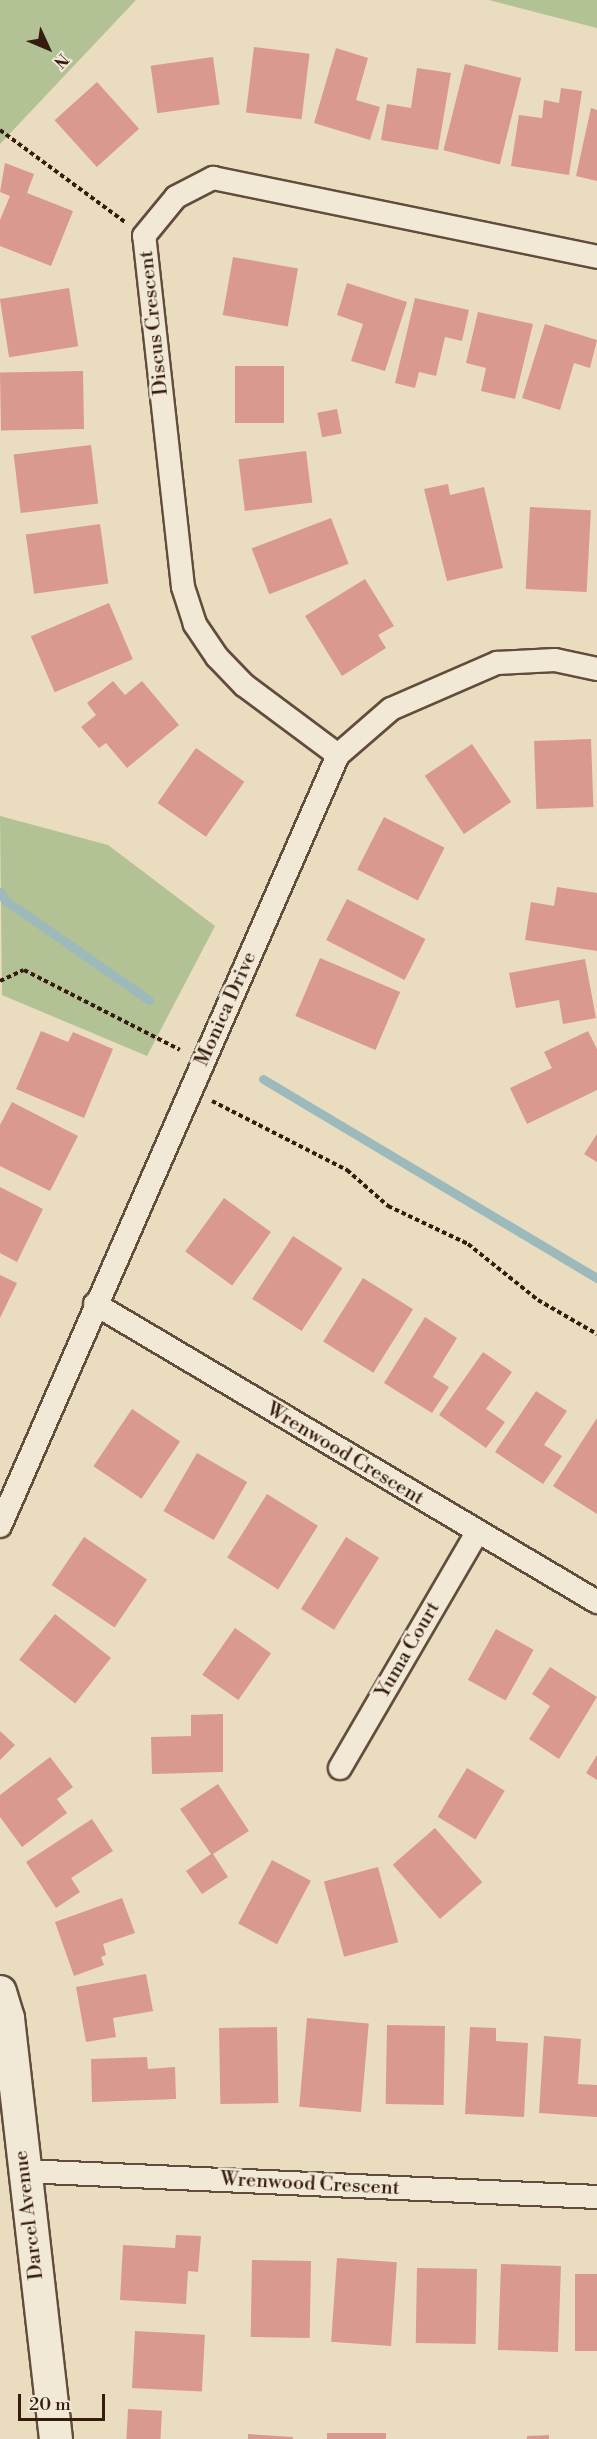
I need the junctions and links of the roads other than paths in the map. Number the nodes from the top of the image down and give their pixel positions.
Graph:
1 (597, 257) edge
2 (597, 669) edge
3 (338, 755) junction
4 (95, 1304) junction
5 (0, 1526) edge
6 (477, 1533) junction
7 (597, 1602) edge
8 (340, 1768) dead end
9 (0, 1992) edge
10 (23, 2171) junction
11 (597, 2197) edge
12 (56, 2439) edge

1 - 3 street, Discus Crescent
2 - 3 street, Monica Drive
3 - 4 street, Monica Drive
4 - 5 street, Monica Drive
4 - 6 street, Wrenwood Crescent
6 - 7 street, Wrenwood Crescent
6 - 8 street, Yuma Court
9 - 10 street, Darcel Avenue
10 - 11 street, Wrenwood Crescent
10 - 12 street, Darcel Avenue

